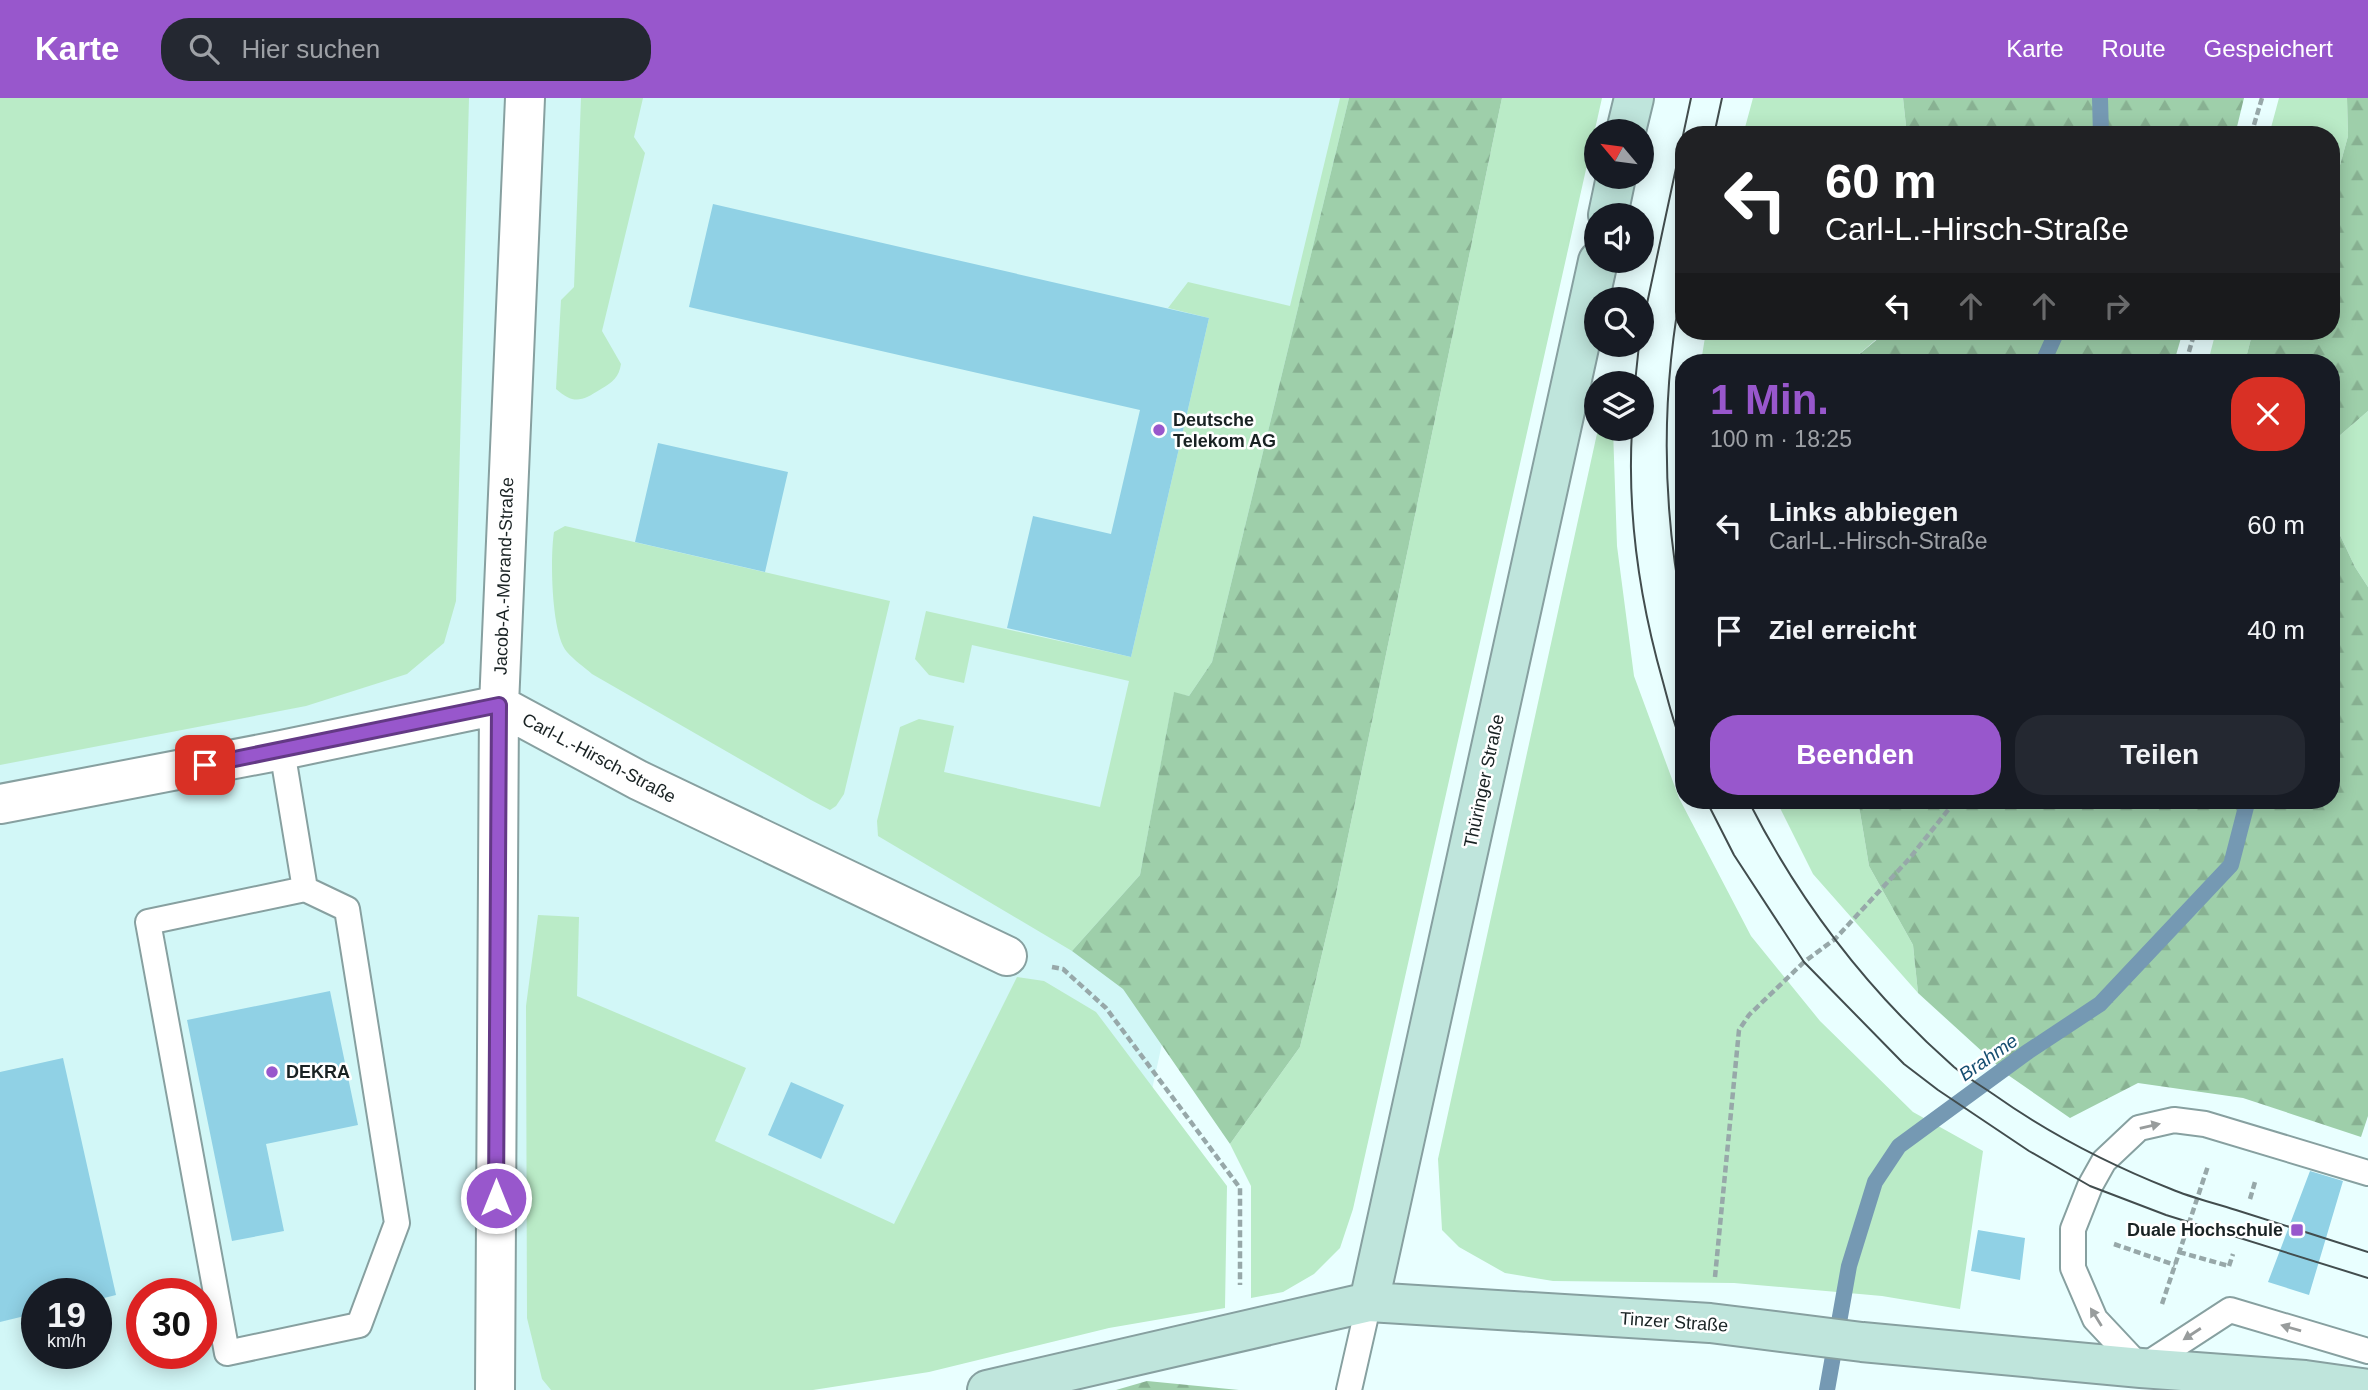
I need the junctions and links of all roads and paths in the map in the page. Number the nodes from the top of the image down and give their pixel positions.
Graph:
1 (525, 98) edge
2 (1634, 98) edge
3 (2262, 98) edge
4 (1629, 119) edge
5 (2254, 126) edge
6 (1595, 273) edge
7 (499, 705) junction
8 (282, 750) junction
9 (0, 804) edge
10 (1949, 809) edge
11 (305, 889) junction
12 (1007, 956) joint
13 (2220, 1128) junction
14 (2368, 1173) edge
15 (2073, 1229) junction
16 (2179, 1252) junction
17 (2175, 1265) junction
18 (2229, 1266) dead end
19 (1370, 1302) junction
20 (1710, 1323) junction
21 (1240, 1333) junction
22 (2368, 1351) edge
23 (2141, 1368) junction
24 (2368, 1389) edge
25 (495, 1390) edge
26 (986, 1390) edge
27 (1349, 1390) edge

1 - 7 street, Jacob-A.-Morand-Straße
2 - 4 main road
3 - 5 path
6 - 19 main road, Thüringer Straße
7 - 8 street
7 - 12 street, Carl-L.-Hirsch-Straße
7 - 25 street, Jacob-A.-Morand-Straße
8 - 9 street
8 - 11 lane
10 - 20 path
11 - 11 lane
12 - 21 path
13 - 14 lane
15 -> 13 lane
13 - 16 path
15 - 17 path
23 -> 15 lane
16 - 17 path
16 - 18 path
17 - 23 path
19 - 20 main road, Tinzer Straße
19 - 21 main road, Tinzer Straße
19 - 27 lane
20 - 23 main road, Tinzer Straße
21 - 26 main road, Tinzer Straße
22 -> 23 lane
23 - 24 main road, Tinzer Straße

